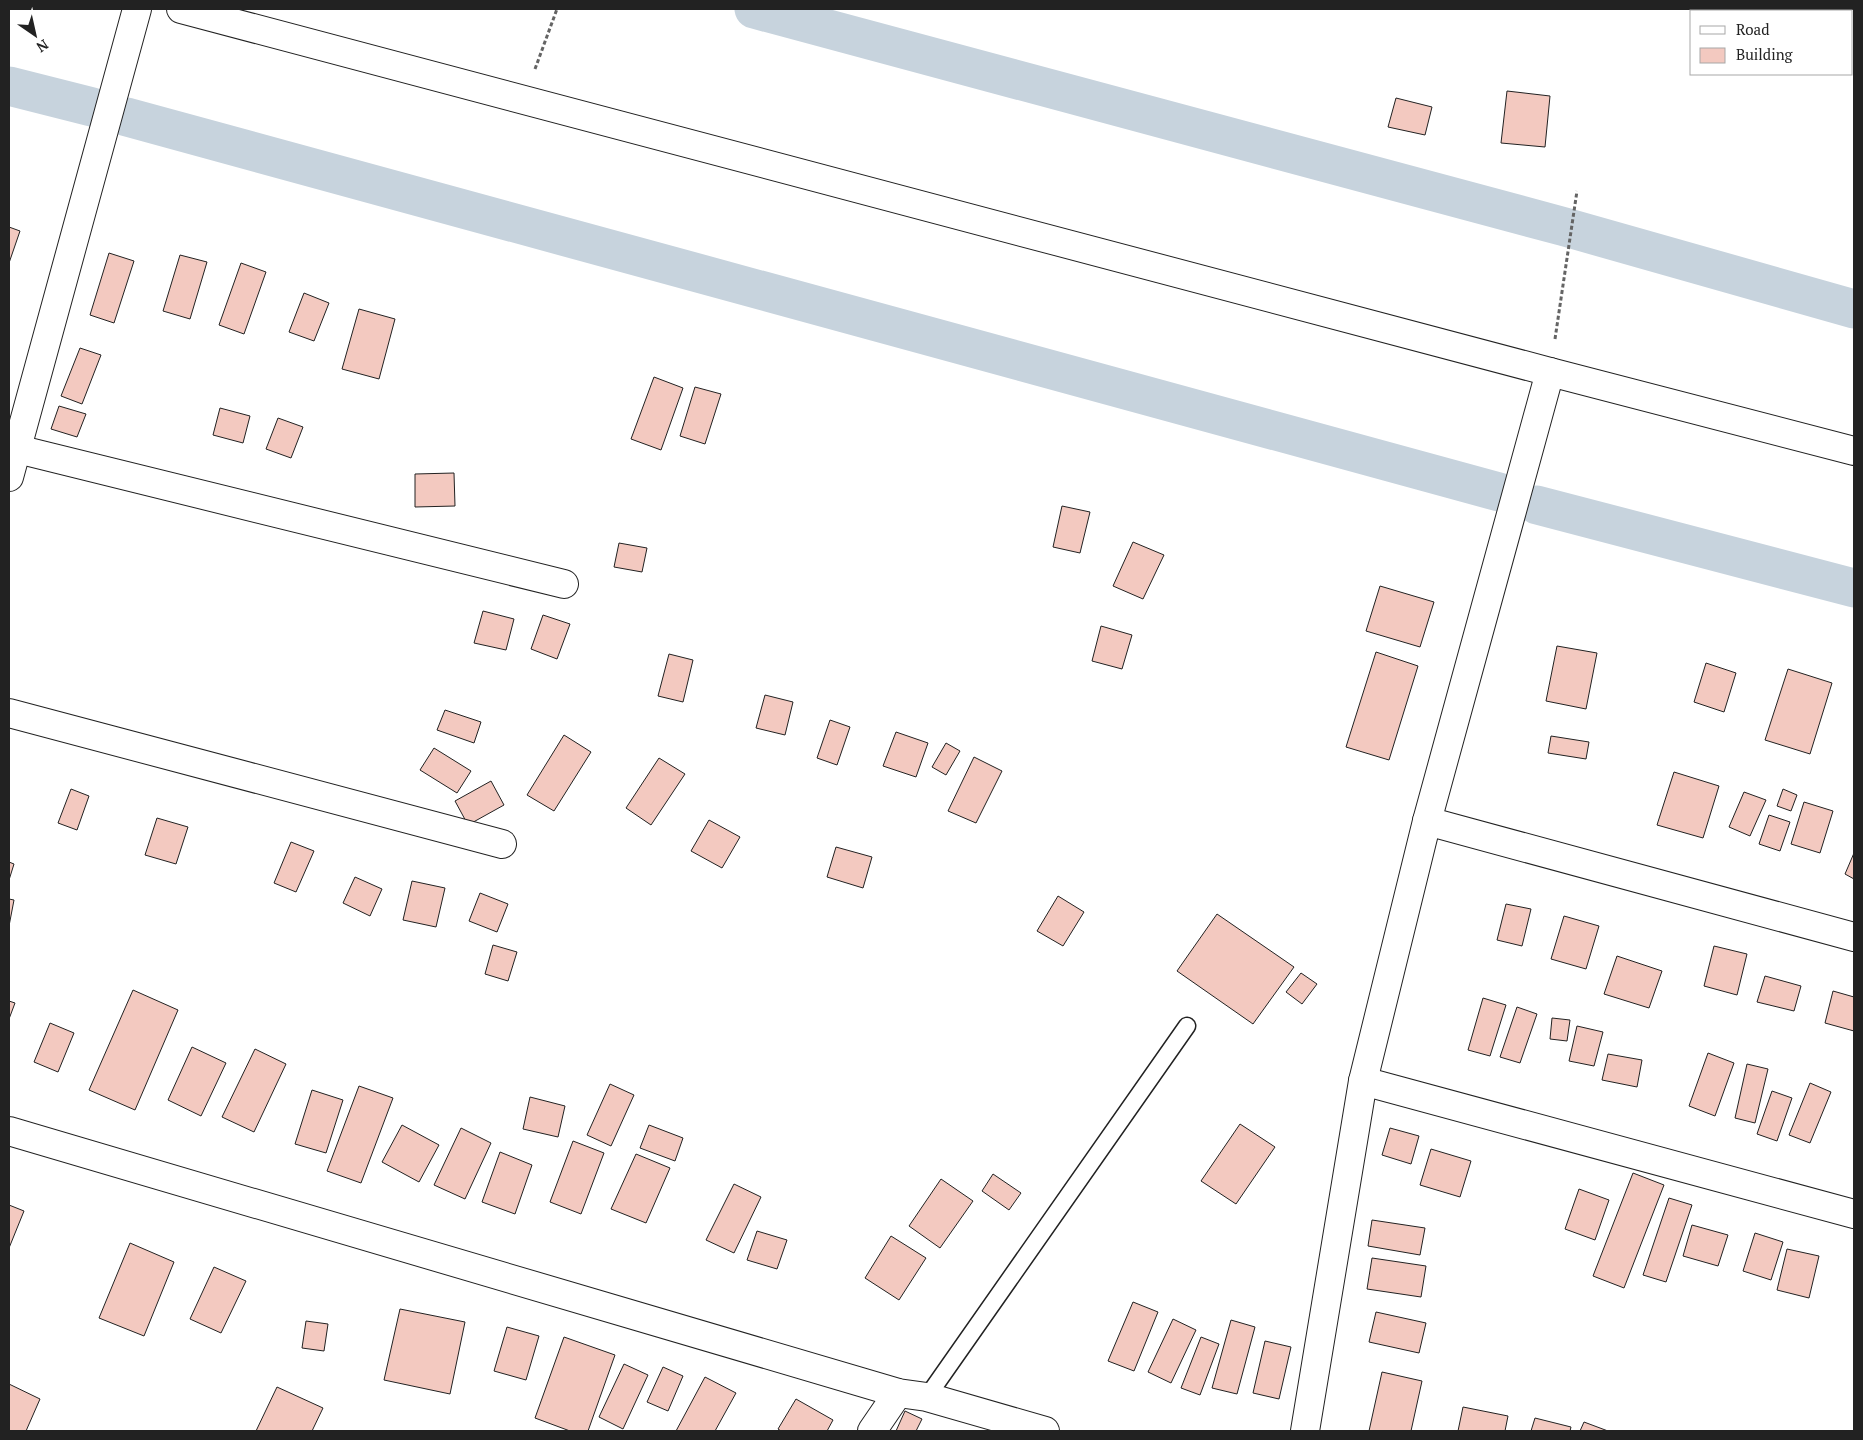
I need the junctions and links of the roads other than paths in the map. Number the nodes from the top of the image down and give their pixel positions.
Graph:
1 (137, 9) edge
2 (180, 9) edge
3 (1550, 372) junction
4 (12, 448) edge
5 (1854, 451) edge
6 (9, 477) edge
7 (564, 584) dead end
8 (9, 713) edge
9 (1427, 821) junction
10 (502, 844) dead end
11 (1854, 937) edge
12 (1187, 1026) dead end
13 (1362, 1081) junction
14 (9, 1131) edge
15 (1854, 1214) edge
16 (898, 1393) junction
17 (927, 1397) junction
18 (872, 1431) edge
19 (1045, 1431) edge
20 (1305, 1431) edge

1 - 4 street
2 - 3 street
3 - 5 street
3 - 9 street
4 - 6 street
4 - 7 street
8 - 10 street
9 - 11 street
9 - 13 street
12 - 17 lane
13 - 15 street
13 - 20 street
14 - 16 street
16 - 17 street
16 - 18 street
17 - 19 street

